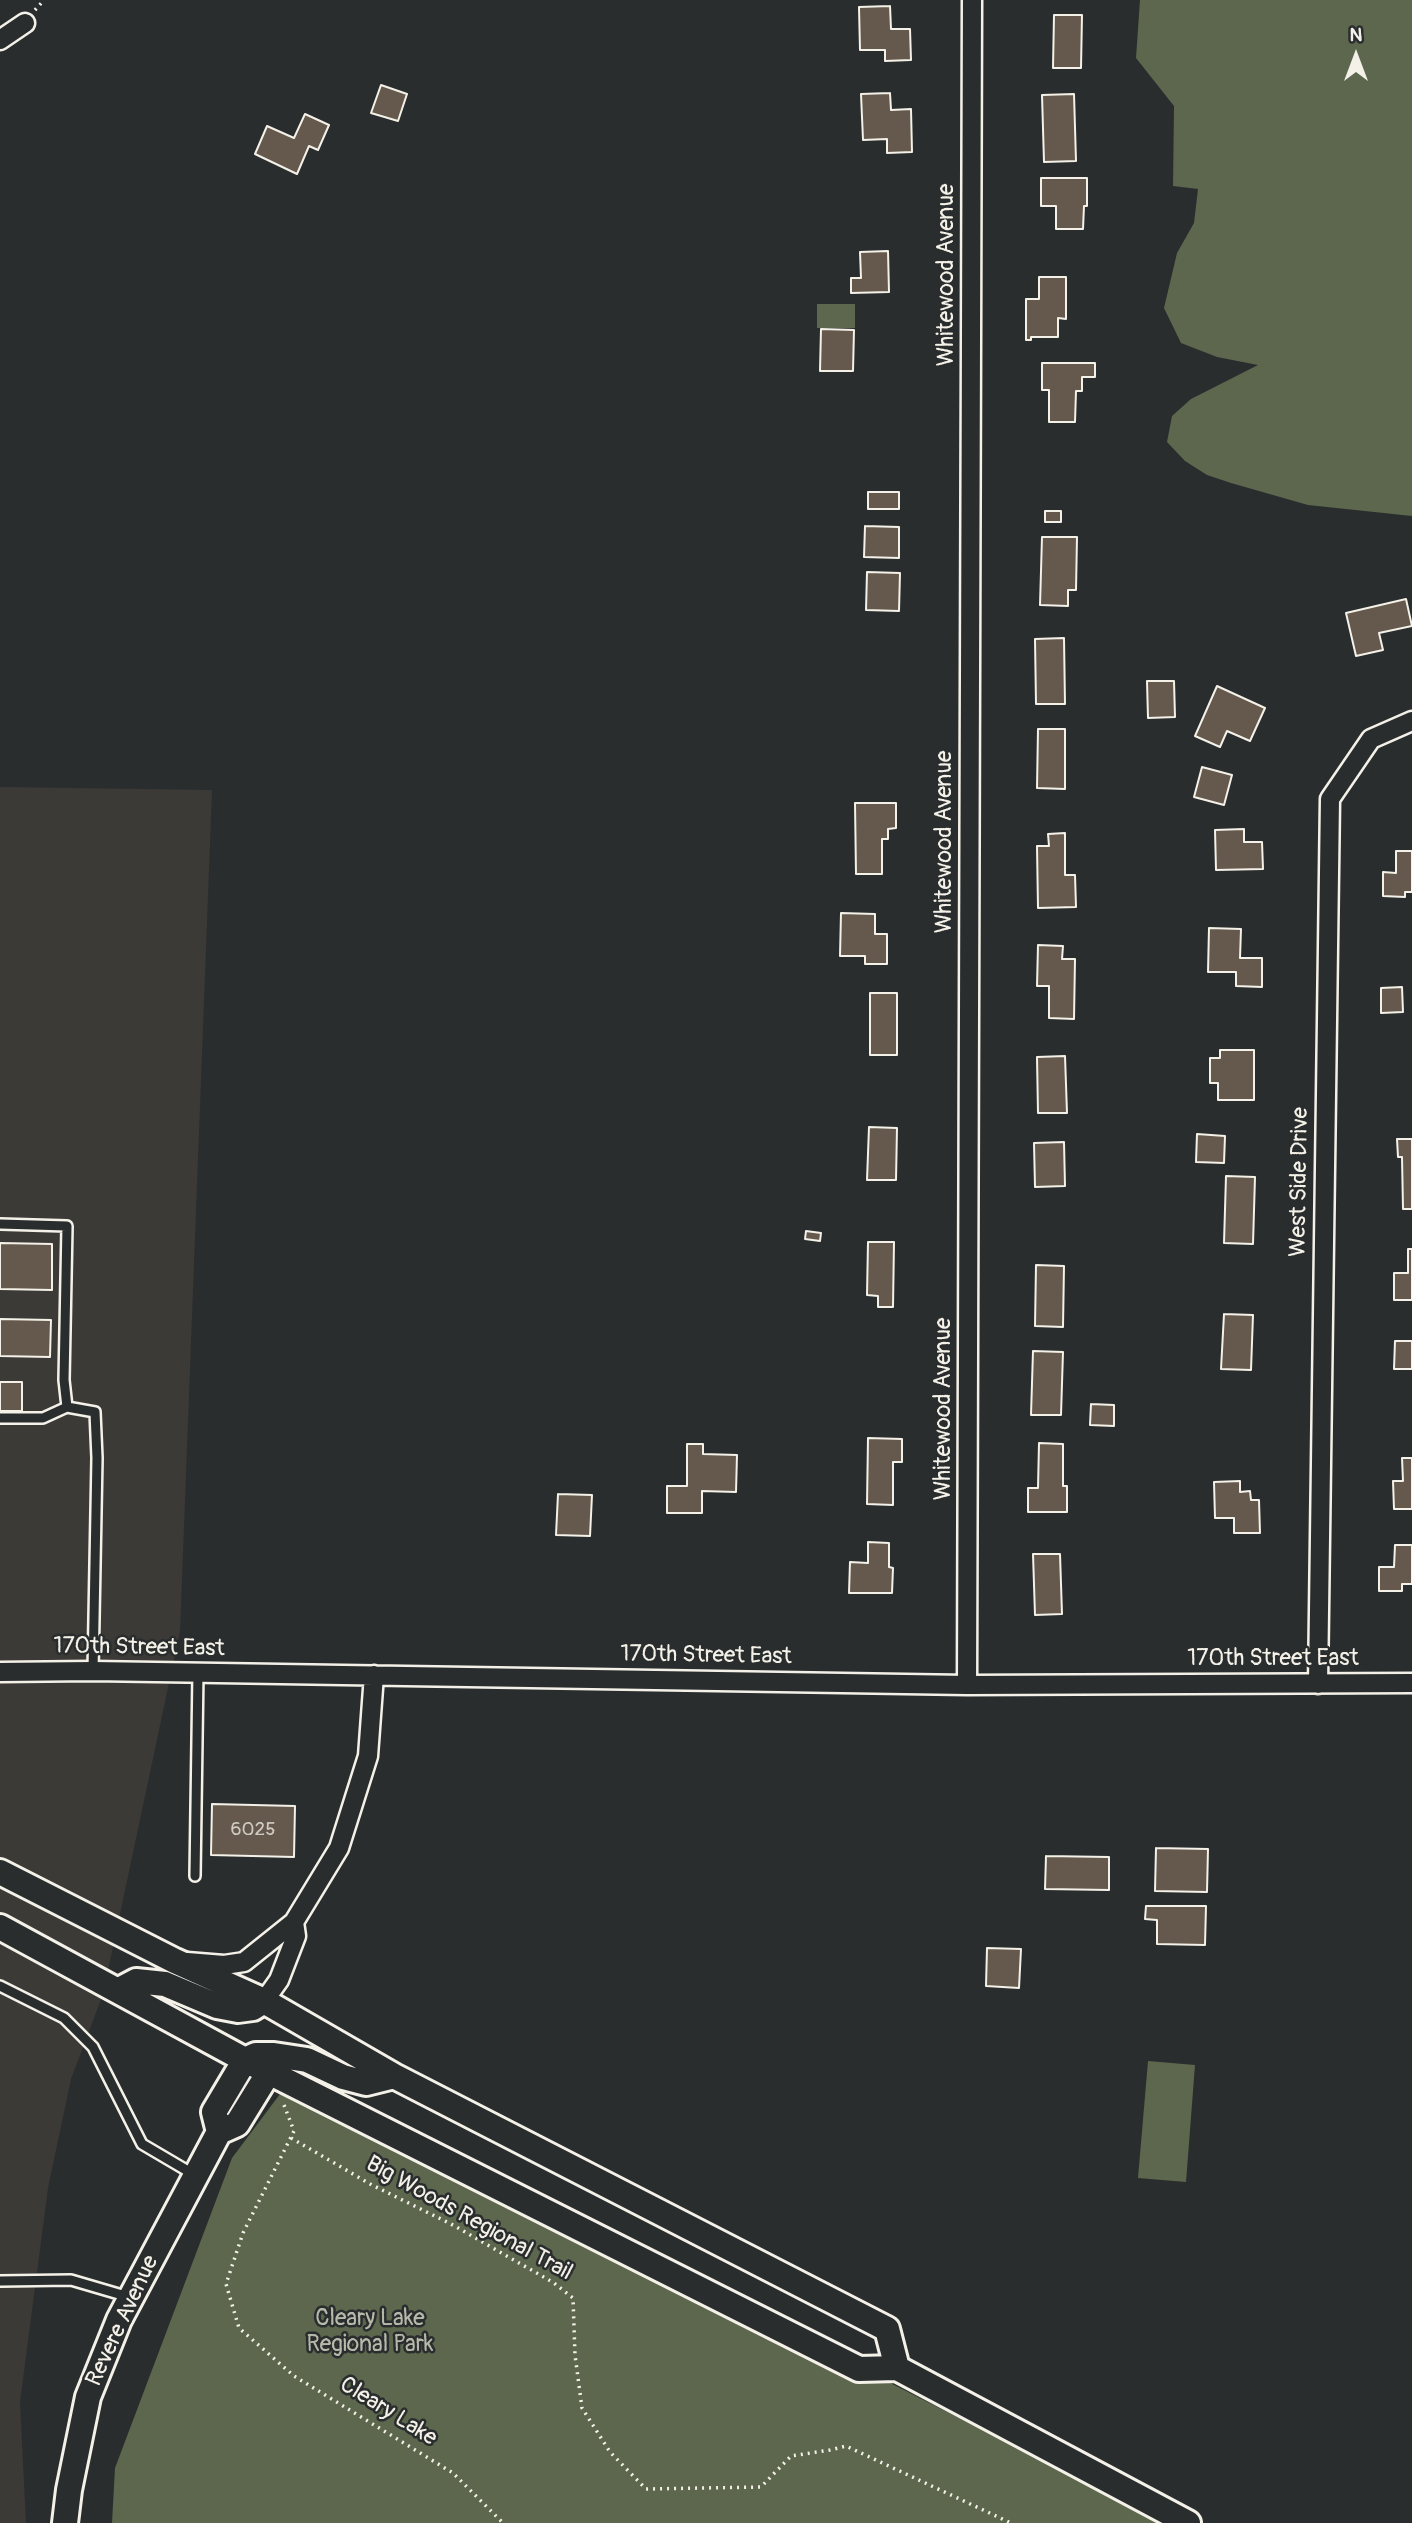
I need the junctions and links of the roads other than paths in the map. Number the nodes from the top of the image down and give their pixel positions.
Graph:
1 (972, 0) edge
2 (25, 23) dead end
3 (0, 40) edge
4 (1412, 722) edge
5 (0, 1224) edge
6 (67, 1407) junction
7 (0, 1418) edge
8 (93, 1671) junction
9 (0, 1672) edge
10 (198, 1672) junction
11 (374, 1675) junction
12 (1412, 1683) edge
13 (1318, 1684) junction
14 (967, 1685) junction
15 (0, 1872) edge
16 (195, 1876) dead end
17 (294, 1922) junction
18 (0, 1927) edge
19 (175, 1961) junction
20 (0, 1986) edge
21 (119, 1990) junction
22 (264, 2001) junction
23 (245, 2060) junction
24 (269, 2073) junction
25 (394, 2076) junction
26 (219, 2132) junction
27 (195, 2175) junction
28 (0, 2281) edge
29 (131, 2298) junction
30 (897, 2368) junction
31 (65, 2523) edge
32 (1188, 2523) edge

1 - 14 street, Whitewood Avenue
2 - 3 street
4 - 13 street, West Side Drive
5 - 6 lane
6 - 7 lane
6 - 8 lane
8 - 9 street, 170th Street East
8 - 10 street, 170th Street East
10 - 11 street, 170th Street East
10 - 16 lane
11 - 14 street, 170th Street East
11 - 17 street
12 - 13 street, 170th Street East
13 - 14 street, 170th Street East
15 - 19 main road
17 - 19 street
17 - 22 street
18 - 21 main road
19 - 22 main road
20 - 27 lane
21 - 22 main road
21 - 23 main road
22 - 25 main road
23 - 24 main road
23 - 25 main road
23 - 26 main road, Revere Avenue
24 - 26 main road, Revere Avenue
24 - 30 main road
25 - 30 main road
26 - 27 main road, Revere Avenue
27 - 29 main road, Revere Avenue
28 - 29 lane
29 - 31 main road, Revere Avenue
30 - 32 main road

